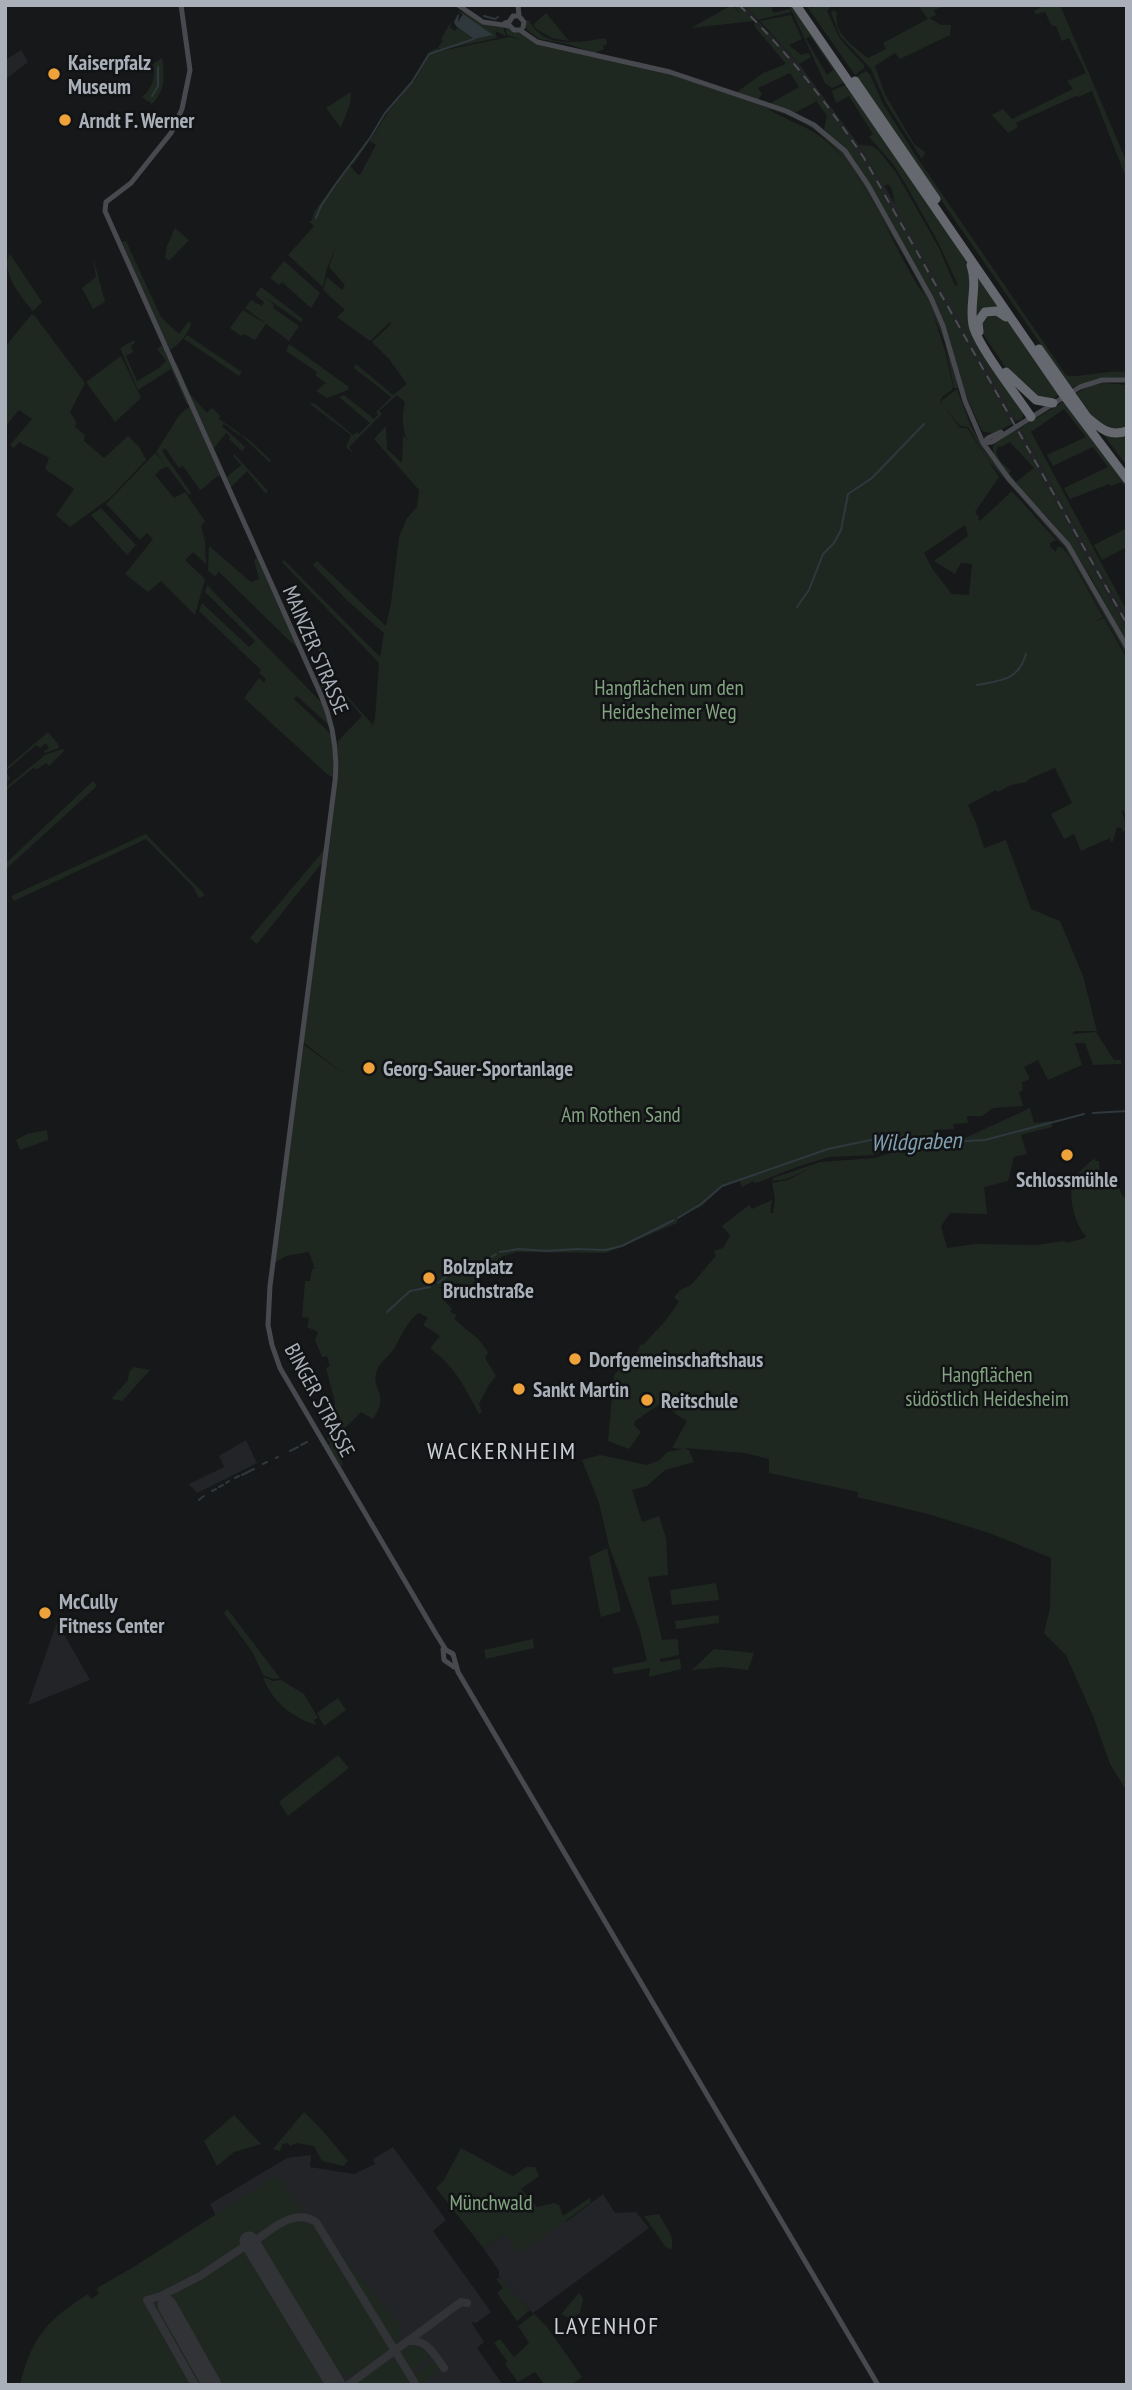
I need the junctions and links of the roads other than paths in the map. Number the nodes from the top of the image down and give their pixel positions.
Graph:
1 (181, 5) edge
2 (458, 5) edge
3 (517, 5) edge
4 (796, 5) edge
5 (803, 5) edge
6 (517, 16) junction
7 (509, 24) junction
8 (521, 29) junction
9 (962, 247) junction
10 (1025, 339) junction
11 (1127, 380) edge
12 (1029, 394) junction
13 (1054, 403) junction
14 (1087, 417) junction
15 (971, 419) junction
16 (1029, 419) junction
17 (1127, 431) edge
18 (997, 437) junction
19 (983, 443) junction
20 (993, 458) junction
21 (1127, 470) edge
22 (1127, 479) edge
23 (1127, 647) edge
24 (272, 1264) joint
25 (878, 2385) edge

1 - 24 main road, MAINZER STRASSE
2 - 7 main road
3 - 6 main road
4 - 9 highway
5 - 14 highway
6 - 7 main road
6 - 8 main road
7 - 8 main road
8 - 15 main road
9 - 10 highway
9 - 16 highway
10 - 12 highway
10 - 22 highway
11 - 13 main road
12 - 13 highway
12 - 16 highway
13 - 16 main road
14 - 17 highway
14 - 21 highway
15 - 18 main road
15 - 19 main road
16 - 18 main road
18 - 19 main road
18 - 20 main road
19 - 20 main road
20 - 23 main road
24 - 25 main road, BINGER STRASSE

